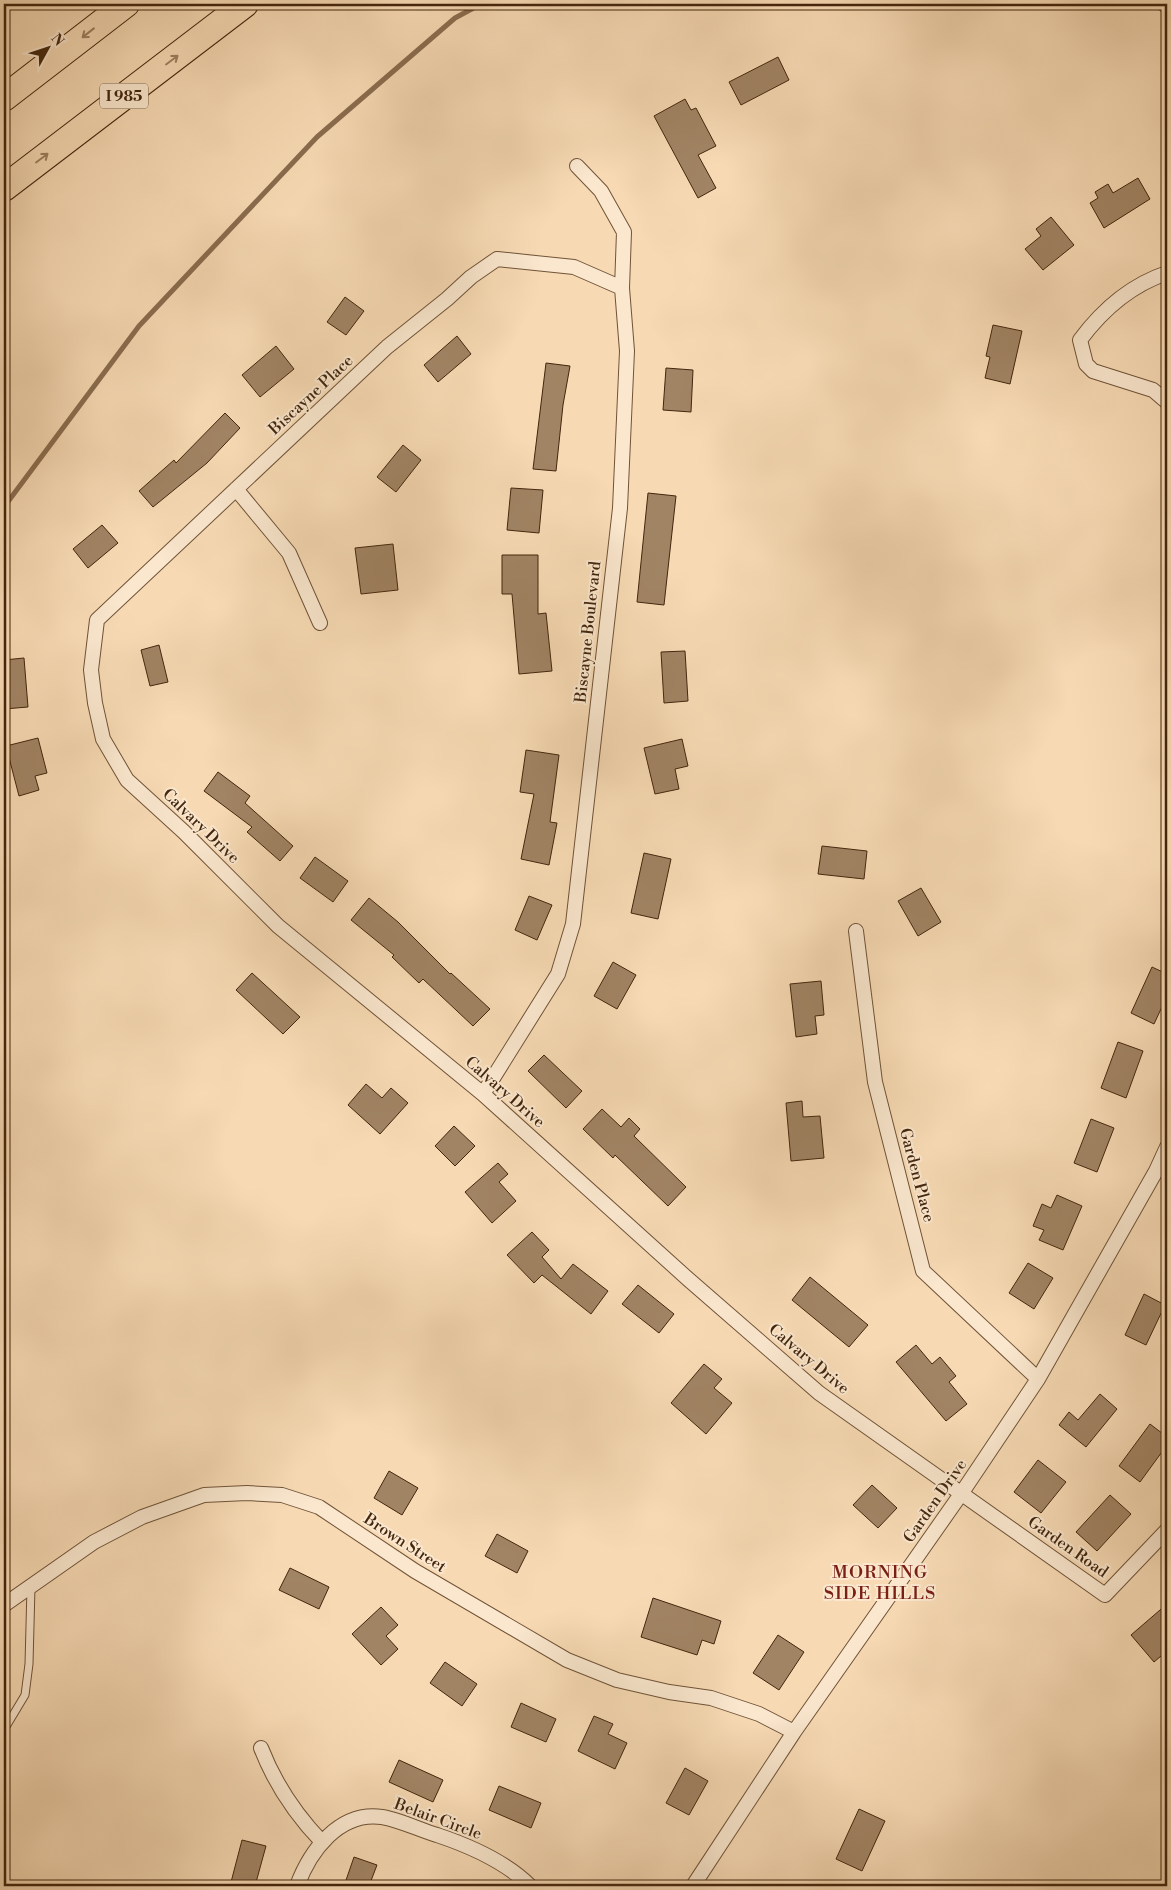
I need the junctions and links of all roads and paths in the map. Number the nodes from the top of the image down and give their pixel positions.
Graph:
1 (126, 4) edge
2 (245, 4) edge
3 (4, 98) edge
4 (577, 166) dead end
5 (4, 188) edge
6 (1167, 273) edge
7 (622, 288) junction
8 (1167, 402) edge
9 (236, 489) junction
10 (320, 623) dead end
11 (91, 670) joint
12 (856, 931) dead end
13 (483, 1094) junction
14 (1167, 1147) edge
15 (1038, 1380) junction
16 (961, 1494) junction
17 (1167, 1530) edge
18 (31, 1587) junction
19 (4, 1605) edge
20 (4, 1730) edge
21 (794, 1732) junction
22 (261, 1748) dead end
23 (322, 1842) junction
24 (297, 1886) edge
25 (530, 1886) edge
26 (693, 1886) edge

1 -> 3 highway
5 -> 2 highway, I 985
4 - 7 street, Biscayne Boulevard
6 - 8 street
7 - 9 street, Biscayne Place
7 - 13 street, Biscayne Boulevard
9 - 10 street
9 - 11 street, Biscayne Place
11 - 13 street, Calvary Drive
12 - 15 street, Garden Place
13 - 16 street, Calvary Drive
14 - 15 street, Garden Drive
15 - 16 street, Garden Drive
16 - 17 street, Garden Road
16 - 21 street, Garden Drive
18 - 19 street, Brown Street
18 - 20 lane
18 - 21 street, Brown Street
21 - 26 street, Garden Drive
22 - 23 street
23 - 24 street, Belair Circle
23 - 25 street, Belair Circle

